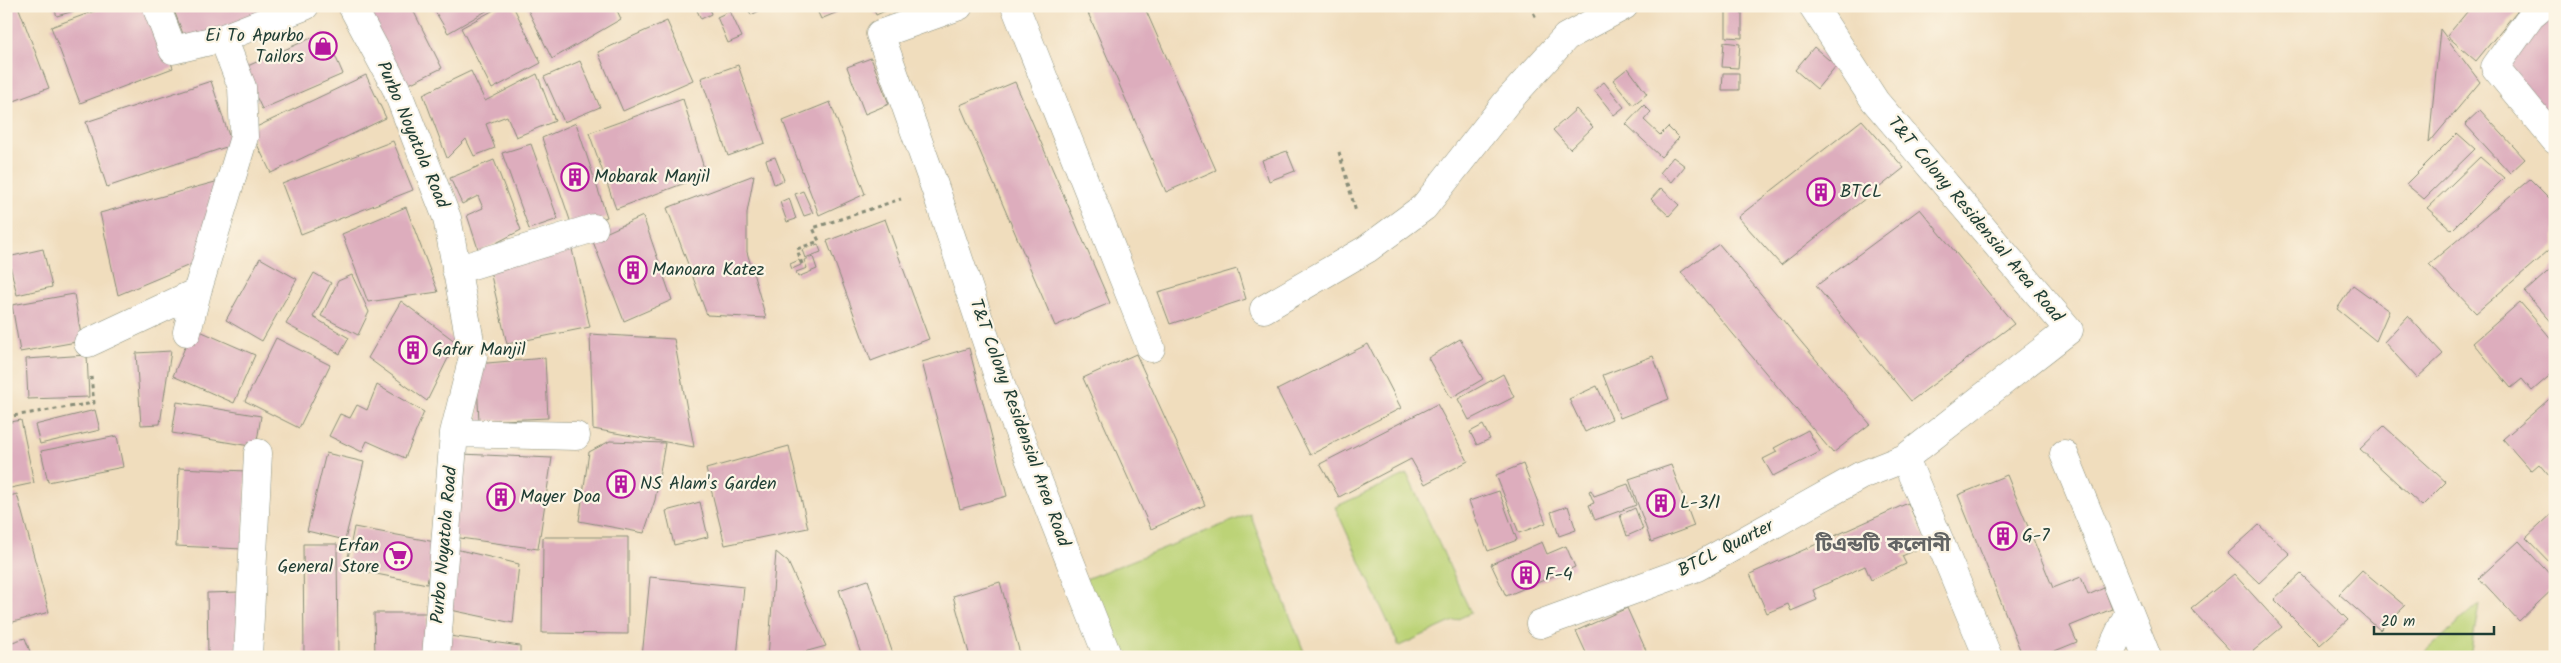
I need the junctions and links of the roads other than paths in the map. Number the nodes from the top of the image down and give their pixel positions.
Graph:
1 (156, 6) edge
2 (305, 6) edge
3 (352, 6) edge
4 (960, 6) edge
5 (1015, 6) edge
6 (1624, 6) edge
7 (1813, 6) edge
8 (2543, 6) edge
9 (223, 38) junction
10 (2555, 140) edge
11 (594, 228) dead end
12 (456, 270) junction
13 (197, 292) junction
14 (1264, 308) dead end
15 (187, 332) dead end
16 (88, 342) road end
17 (1151, 348) dead end
18 (454, 433) junction
19 (576, 436) dead end
20 (258, 453) dead end
21 (2064, 454) dead end
22 (1905, 458) junction
23 (2129, 612) junction
24 (1540, 624) dead end
25 (248, 657) edge
26 (436, 657) edge
27 (1108, 657) edge
28 (1988, 657) edge
29 (2108, 657) edge
30 (2147, 657) edge

1 - 9 street
2 - 9 street
3 - 12 street, Purbo Noyatola Road
4 - 27 street, T&T Colony Residensial Area Road
5 - 17 street
6 - 14 street
7 - 22 street, T&T Colony Residensial Area Road
8 - 10 street
9 - 13 street
11 - 12 street
12 - 18 street, Purbo Noyatola Road
13 - 15 street
13 - 16 street
18 - 19 street
18 - 26 street, Purbo Noyatola Road
20 - 25 street
21 - 23 street
22 - 24 street, BTCL Quarter
22 - 28 street
23 - 29 street
23 - 30 street

